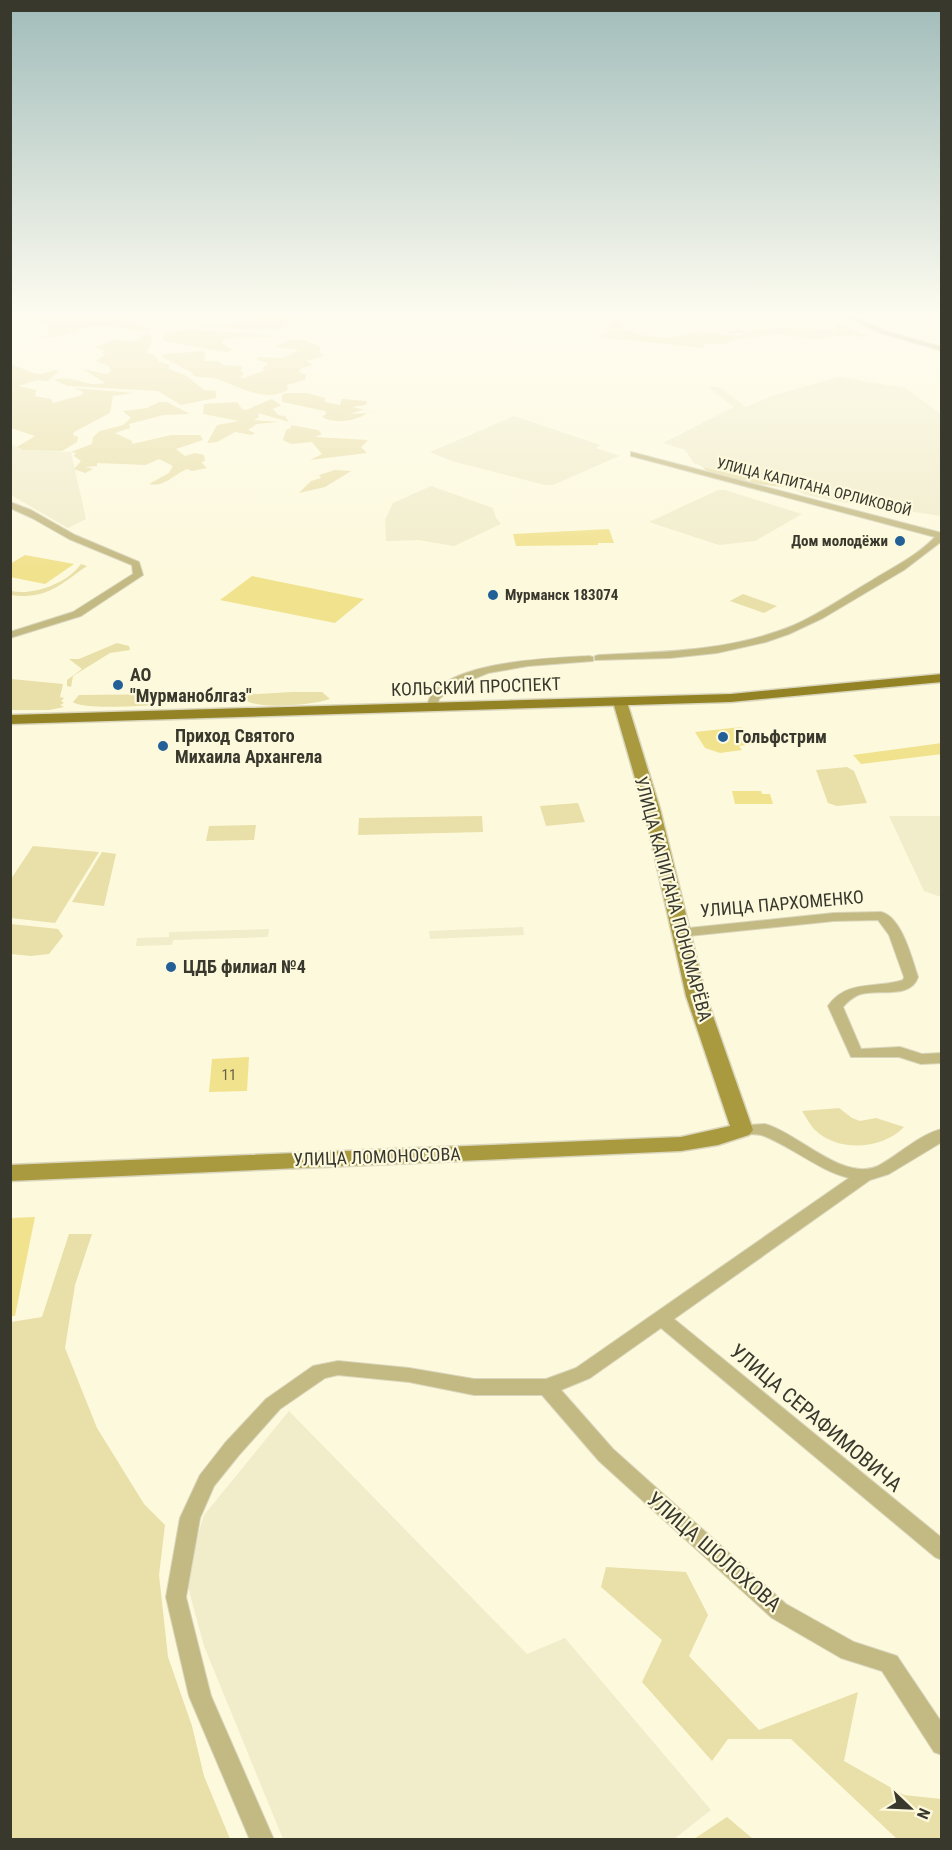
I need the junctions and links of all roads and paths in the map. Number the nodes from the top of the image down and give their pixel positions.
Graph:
1 (633, 454) dead end
2 (10, 505) edge
3 (941, 536) edge
4 (10, 635) edge
5 (942, 678) edge
6 (620, 702) junction
7 (433, 707) junction
8 (10, 720) edge
9 (680, 933) junction
10 (942, 1058) edge
11 (742, 1130) junction
12 (942, 1134) edge
13 (10, 1173) edge
14 (855, 1177) junction
15 (662, 1319) junction
16 (548, 1387) junction
17 (942, 1551) edge
18 (942, 1744) edge
19 (262, 1839) edge

1 - 3 street, УЛИЦА КАПИТАНА ОРЛИКОВОЙ
2 - 4 street
3 - 7 street, УЛИЦА КАПИТАНА ОРЛИКОВОЙ
5 - 6 main road, КОЛЬСКИЙ ПРОСПЕКТ
6 - 7 main road, КОЛЬСКИЙ ПРОСПЕКТ
6 - 9 street, УЛИЦА КАПИТАНА ПОНОМАРЁВА
7 - 8 main road, КОЛЬСКИЙ ПРОСПЕКТ
9 - 10 street, УЛИЦА ПАРХОМЕНКО
9 - 11 street, УЛИЦА КАПИТАНА ПОНОМАРЁВА
11 - 13 street, УЛИЦА ЛОМОНОСОВА
11 - 14 street
12 - 14 street
14 - 15 street
15 - 16 street
15 - 17 street, УЛИЦА СЕРАФИМОВИЧА
16 - 18 street, УЛИЦА ШОЛОХОВА
16 - 19 street

